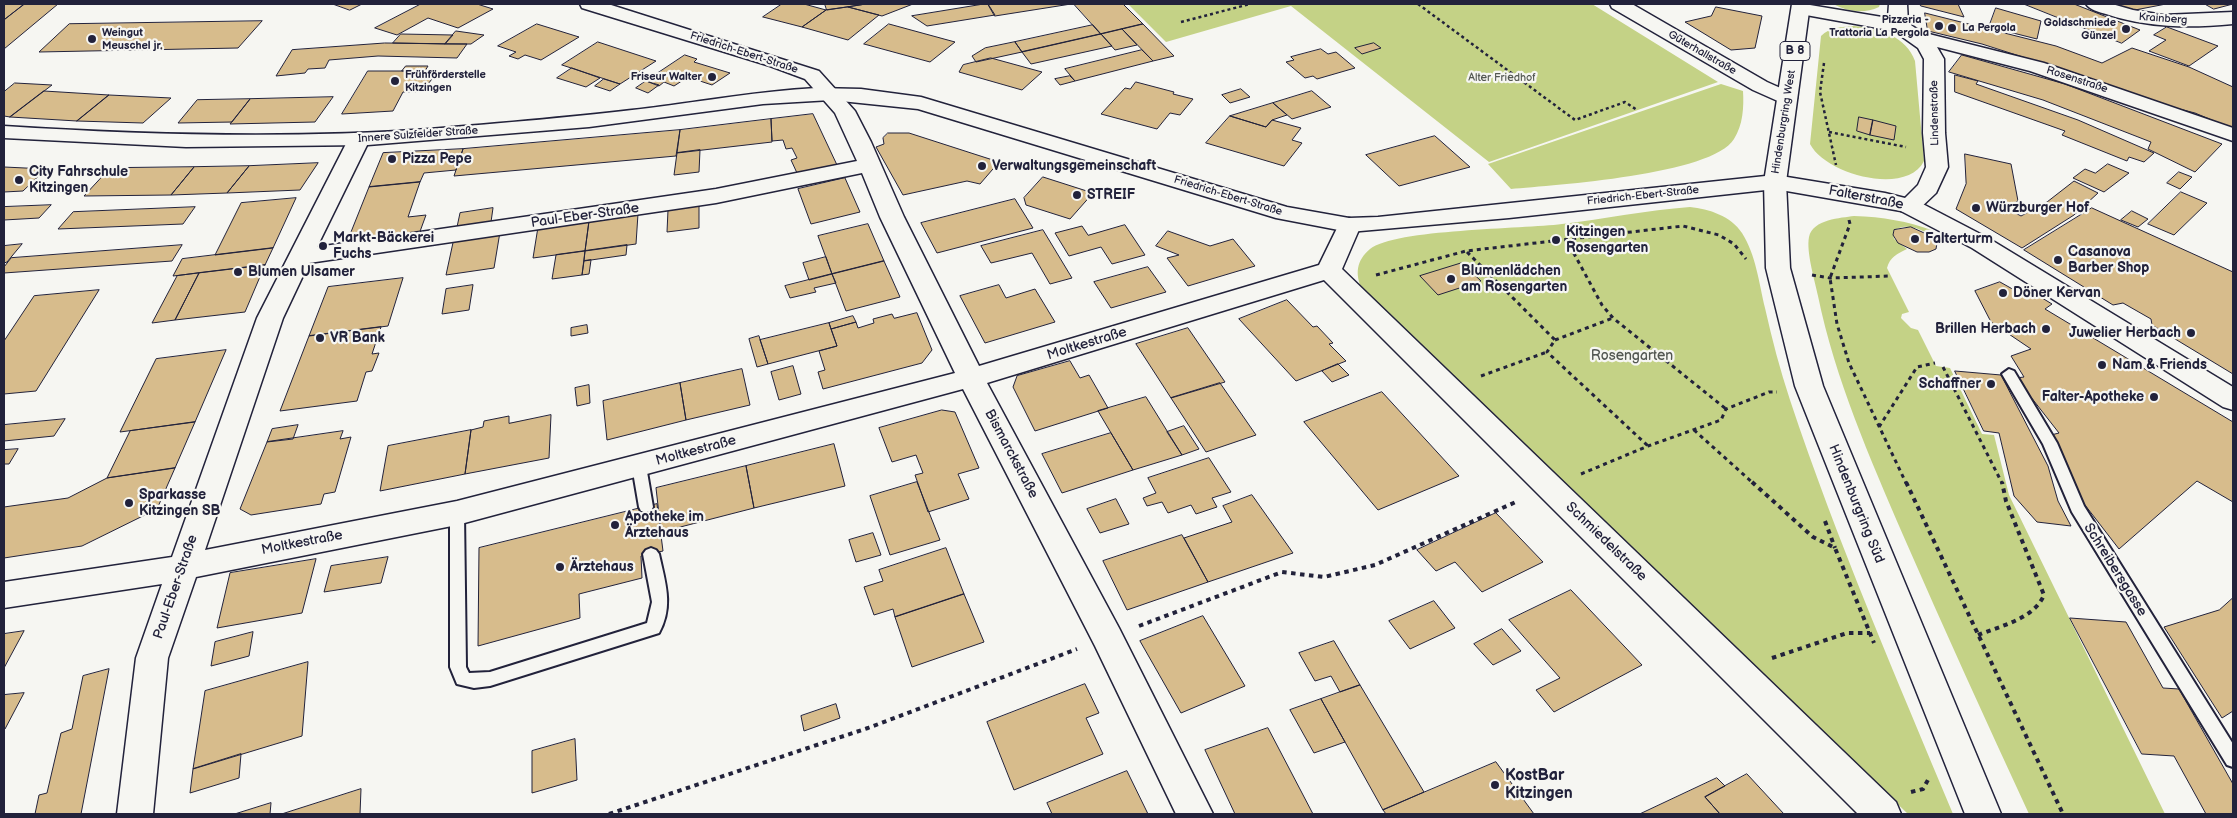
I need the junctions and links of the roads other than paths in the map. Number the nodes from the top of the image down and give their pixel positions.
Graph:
1 (589, 4) edge
2 (1618, 4) edge
3 (1898, 4) edge
4 (2095, 4) edge
5 (1801, 7) edge
6 (2233, 18) edge
7 (1908, 32) junction
8 (830, 94) junction
9 (1787, 98) junction
10 (4, 132) edge
11 (2233, 135) edge
12 (359, 139) junction
13 (869, 165) junction
14 (1775, 182) junction
15 (1909, 206) junction
16 (1349, 225) junction
17 (300, 257) junction
18 (1330, 270) junction
19 (2009, 374) dead end
20 (971, 378) junction
21 (2233, 400) edge
22 (639, 466) junction
23 (646, 507) dead end
24 (457, 513) junction
25 (651, 554) dead end
26 (182, 566) junction
27 (4, 595) edge
28 (2233, 759) edge
29 (135, 814) edge
30 (1194, 814) edge
31 (1883, 814) edge
32 (1983, 814) edge

1 - 8 street, Friedrich-Ebert-Straße
2 - 9 street, Güterhallstraße
3 - 7 street
4 - 6 street, Krainberg
5 - 7 street
5 - 9 street, Hindenburgring West / B 8
7 - 11 street, Rosenstraße
7 - 15 street, Lindenstraße
8 - 12 street, Innere Sulzfelder Straße
8 - 13 street, Bismarckstraße
8 - 16 street, Friedrich-Ebert-Straße
9 - 14 street, Hindenburgring West / B 8
10 - 12 street, Innere Sulzfelder Straße
12 - 17 street, Paul-Eber-Straße
13 - 17 street, Paul-Eber-Straße
13 - 20 street, Bismarckstraße
14 - 15 street, Falterstraße
14 - 16 street, Friedrich-Ebert-Straße
14 - 32 street, Hindenburgring Süd
15 - 21 street, Falterstraße
16 - 18 street
17 - 26 street, Paul-Eber-Straße
18 - 20 street, Moltkestraße
18 - 31 street, Schmiedelstraße
19 - 28 lane, Schreibersgasse
20 - 22 street, Moltkestraße
20 - 30 street, Bismarckstraße
22 - 23 lane
22 - 24 street, Moltkestraße
24 - 25 lane
24 - 26 street, Moltkestraße
26 - 27 street, Moltkestraße
26 - 29 street, Paul-Eber-Straße

